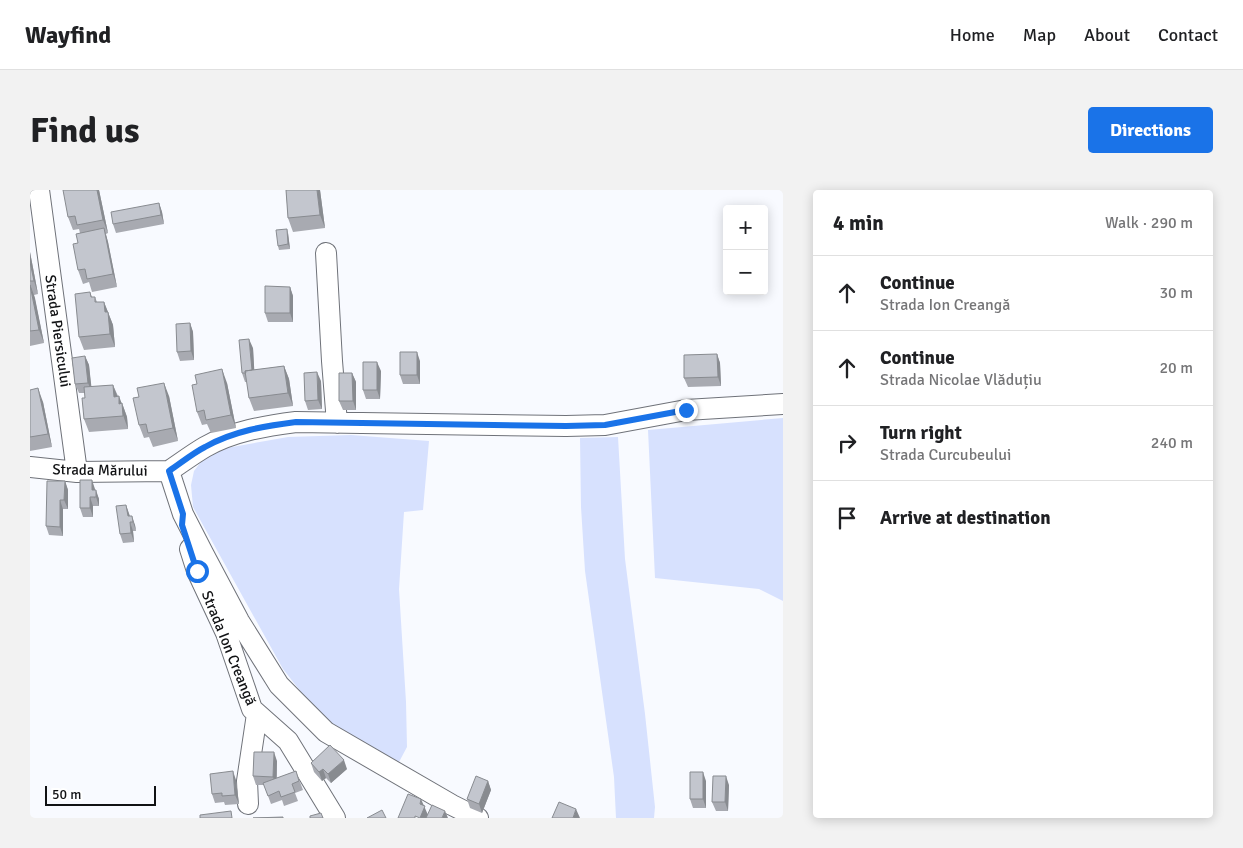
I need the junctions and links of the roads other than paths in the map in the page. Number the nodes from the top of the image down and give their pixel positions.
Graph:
1 (39, 190) edge
2 (326, 253) dead end
3 (783, 404) edge
4 (337, 423) junction
5 (30, 467) edge
6 (169, 471) junction
7 (77, 472) junction
8 (183, 514) junction
9 (257, 714) junction
10 (248, 804) dead end
11 (335, 818) edge
12 (478, 818) edge

1 - 7 street, Strada Piersicului
2 - 4 street
3 - 4 street
4 - 6 street
5 - 7 street, Strada Mărului
6 - 7 street, Strada Mărului
6 - 8 street
8 - 9 street, Strada Ion Creangă
8 - 12 street
9 - 10 street
9 - 11 street, Strada Ion Creangă

